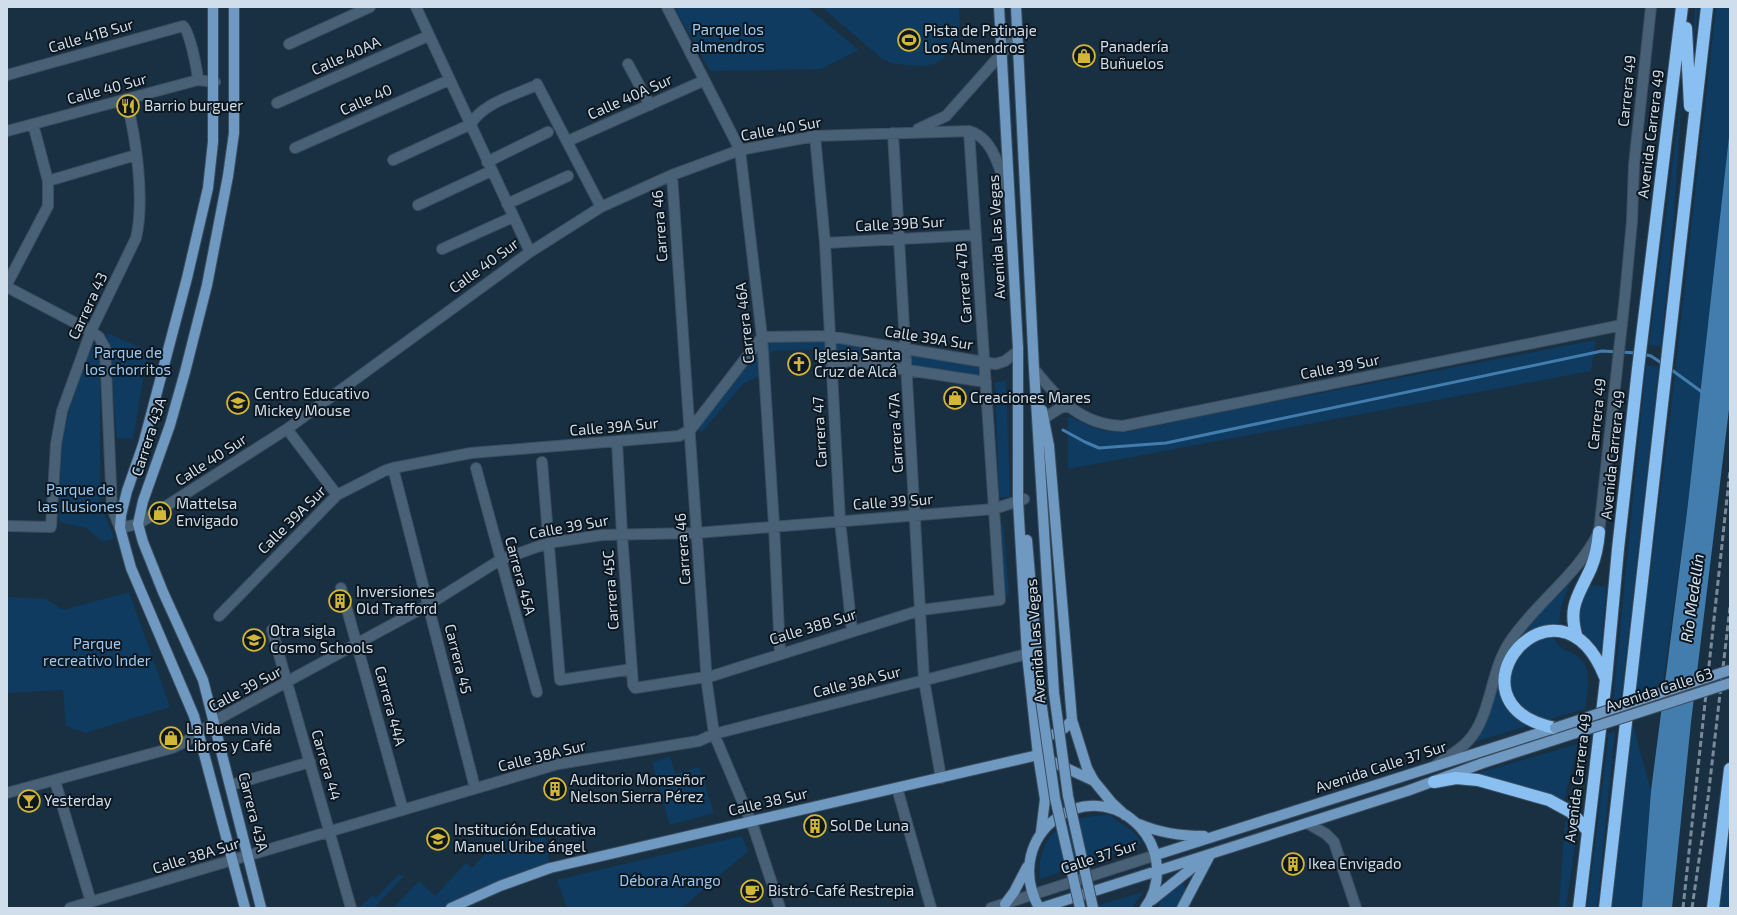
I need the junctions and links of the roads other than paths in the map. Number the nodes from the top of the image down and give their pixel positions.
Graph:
1 (214, 7) edge
2 (234, 7) edge
3 (370, 7) edge
4 (416, 7) edge
5 (667, 7) edge
6 (999, 7) edge
7 (1016, 7) edge
8 (1651, 7) edge
9 (1683, 7) edge
10 (1707, 7) edge
11 (1018, 35) junction
12 (428, 36) junction
13 (289, 44) dead end
14 (1002, 54) junction
15 (628, 64) dead end
16 (7, 75) edge
17 (198, 80) junction
18 (449, 80) junction
19 (703, 81) junction
20 (215, 82) junction
21 (1004, 86) junction
22 (126, 99) junction
23 (277, 103) dead end
24 (650, 105) junction
25 (33, 124) junction
26 (471, 124) junction
27 (1022, 129) junction
28 (7, 131) edge
29 (969, 131) junction
30 (548, 132) dead end
31 (909, 132) junction
32 (893, 133) junction
33 (816, 136) junction
34 (1691, 139) junction
35 (568, 141) junction
36 (295, 148) dead end
37 (740, 150) junction
38 (136, 155) junction
39 (393, 160) dead end
40 (489, 167) junction
41 (672, 175) junction
42 (568, 176) dead end
43 (48, 181) junction
44 (1010, 200) junction
45 (507, 204) junction
46 (418, 205) dead end
47 (601, 208) junction
48 (513, 217) junction
49 (976, 235) junction
50 (900, 240) junction
51 (825, 243) junction
52 (442, 249) dead end
53 (530, 252) junction
54 (7, 286) edge
55 (1622, 325) junction
56 (91, 331) junction
57 (828, 336) junction
58 (762, 337) junction
59 (906, 349) junction
60 (1018, 351) junction
61 (984, 362) junction
62 (1034, 369) junction
63 (907, 370) junction
64 (832, 371) junction
65 (986, 382) junction
66 (1019, 402) junction
67 (1068, 406) junction
68 (1040, 417) junction
69 (287, 429) junction
70 (691, 429) junction
71 (618, 442) junction
72 (542, 462) dead end
73 (393, 468) junction
74 (476, 468) dead end
75 (337, 495) junction
76 (1021, 500) junction
77 (994, 509) junction
78 (915, 515) junction
79 (840, 521) junction
80 (138, 524) junction
81 (7, 526) edge
82 (774, 526) junction
83 (120, 528) junction
84 (1600, 532) junction
85 (696, 533) junction
86 (622, 534) junction
87 (548, 543) junction
88 (500, 560) junction
89 (342, 588) dead end
90 (1000, 600) joint
91 (428, 605) junction
92 (921, 610) junction
93 (219, 616) dead end
94 (272, 630) dead end
95 (852, 631) junction
96 (1577, 638) junction
97 (357, 643) junction
98 (780, 653) junction
99 (1027, 654) junction
100 (632, 670) junction
101 (1730, 670) edge
102 (707, 676) junction
103 (1606, 679) junction
104 (924, 680) junction
105 (1730, 683) edge
106 (287, 684) junction
107 (635, 688) joint
108 (537, 692) dead end
109 (1072, 720) junction
110 (214, 722) junction
111 (1555, 728) junction
112 (198, 732) junction
113 (1035, 732) junction
114 (714, 734) junction
115 (1038, 755) junction
116 (310, 762) junction
117 (1483, 763) joint
118 (1434, 766) junction
119 (1730, 769) edge
120 (941, 778) junction
121 (55, 781) junction
122 (1094, 781) junction
123 (1434, 782) junction
124 (230, 784) junction
125 (475, 788) junction
126 (897, 788) junction
127 (7, 793) edge
128 (403, 810) junction
129 (1125, 815) junction
130 (752, 822) junction
131 (1136, 823) junction
132 (1307, 823) junction
133 (1588, 831) junction
134 (329, 832) junction
135 (1041, 832) junction
136 (1216, 836) junction
137 (1211, 853) junction
138 (248, 855) junction
139 (1156, 855) junction
140 (233, 861) junction
141 (1028, 866) junction
142 (1158, 870) junction
143 (1582, 880) junction
144 (1032, 895) junction
145 (91, 902) junction
146 (1005, 904) junction
147 (1148, 905) edge
148 (70, 908) edge
149 (246, 908) edge
150 (261, 908) edge
151 (351, 908) edge
152 (451, 908) edge
153 (780, 908) edge
154 (931, 908) edge
155 (991, 908) edge
156 (1040, 908) edge
157 (1080, 908) edge
158 (1093, 908) edge
159 (1182, 908) edge
160 (1356, 908) edge
161 (1575, 908) edge
162 (1579, 908) edge
163 (1605, 908) edge
164 (1713, 908) edge

1 - 20 main road, Carrera 43A
2 - 80 main road, Carrera 43A
3 - 13 street
4 - 12 street
5 - 19 street, Carrera 46A
6 - 14 main road, Avenida Las Vegas
7 - 11 main road, Avenida Las Vegas
8 - 55 street, Carrera 49
9 - 34 highway
9 - 103 highway, Avenida Carrera 49
10 - 34 highway
11 - 14 street, Calle 40 Sur
11 - 27 main road, Avenida Las Vegas
12 - 18 street
12 - 23 street, Calle 40AA
14 - 21 main road, Avenida Las Vegas
14 - 31 street, Calle 40 Sur
15 - 24 street
16 - 17 street, Calle 41B Sur
17 - 20 street, Calle 40 Sur
17 - 22 street, Calle 40 Sur
18 - 26 street
18 - 36 street, Calle 40
19 - 24 street, Calle 40A Sur
19 - 37 street, Carrera 46A
20 - 83 main road, Carrera 43A
21 - 27 main road
21 - 44 main road, Avenida Las Vegas
22 - 25 street, Calle 40 Sur
22 - 38 street, Carrera 43
24 - 35 street, Calle 40A Sur
25 - 28 street, Calle 40 Sur
25 - 43 street
26 - 35 street
26 - 39 street
26 - 40 street
27 - 62 main road, Avenida Las Vegas
29 - 31 street, Calle 40 Sur
29 - 44 street
29 - 49 street, Carrera 47B
30 - 40 street
31 - 32 street, Calle 40 Sur
32 - 33 street, Calle 40 Sur
32 - 50 street, Carrera 47A
33 - 37 street, Calle 40 Sur
33 - 51 street, Carrera 47
34 - 163 highway
35 - 47 street
37 - 41 street, Calle 40 Sur
37 - 58 street, Carrera 46A
38 - 43 street
38 - 56 street, Carrera 43
40 - 45 street
40 - 46 street
41 - 47 street, Calle 40 Sur
41 - 70 street, Carrera 46
42 - 45 street
43 - 54 street
44 - 60 main road, Avenida Las Vegas
45 - 48 street
47 - 53 street, Calle 40 Sur
48 - 52 street
48 - 53 street
49 - 50 street, Calle 39B Sur
49 - 61 street, Carrera 47B
50 - 51 street, Calle 39B Sur
50 - 59 street, Carrera 47A
51 - 57 street, Carrera 47
53 - 69 street, Calle 40 Sur
54 - 56 street
55 - 67 street, Calle 39 Sur
55 - 84 street, Carrera 49
56 - 81 street, Carrera 43
56 - 83 street, Carrera 43A
57 - 58 street, Calle 39A Sur
57 - 59 street, Calle 39A Sur
57 - 64 street, Carrera 47
58 - 70 street, Calle 39A Sur
58 - 82 street, Carrera 46A
59 - 61 street, Calle 39A Sur
59 - 63 street, Carrera 47A
60 - 61 street, Calle 39A Sur
60 - 66 main road, Avenida Las Vegas
61 - 65 street, Carrera 47B
62 - 67 street, Calle 39 Sur
62 - 68 main road, Avenida Las Vegas
63 - 64 street
63 - 65 street
63 - 78 street, Carrera 47A
64 - 79 street, Carrera 47
65 - 77 street, Carrera 47B
66 - 68 main road
66 - 76 main road, Avenida Las Vegas
67 - 68 street
68 - 109 main road, Avenida Las Vegas
68 - 158 main road, Avenida Las Vegas, bridge
69 - 75 street
69 - 80 street, Calle 40 Sur
70 - 71 street, Calle 39A Sur
70 - 85 street, Carrera 46
71 - 73 street, Calle 39A Sur
71 - 86 street, Carrera 45C
72 - 87 street
73 - 75 street, Calle 39A Sur
73 - 91 street, Carrera 45
74 - 88 street, Carrera 45A
75 - 93 street, Calle 39A Sur
76 - 77 street, Calle 39 Sur
76 - 99 main road, Avenida Las Vegas
76 - 157 main road, Avenida Las Vegas, bridge
77 - 78 street, Calle 39 Sur
77 - 90 street, Carrera 47B
78 - 79 street, Calle 39 Sur
78 - 92 street, Carrera 47A
79 - 82 street, Calle 39 Sur
79 - 95 street, Carrera 47
80 - 83 street, Calle 40 Sur
80 - 110 main road, Carrera 43A
82 - 85 street, Calle 39 Sur
82 - 98 street, Carrera 46A
83 - 112 main road, Carrera 43A
84 - 96 highway
84 - 118 street, Carrera 49
85 - 86 street, Calle 39 Sur
85 - 102 street, Carrera 46
86 - 87 street, Calle 39 Sur
86 - 100 street, Carrera 45C
87 - 88 street, Calle 39 Sur
87 - 100 street
88 - 91 street, Calle 39 Sur
88 - 108 street, Carrera 45A
89 - 97 street, Carrera 44A
90 - 92 street, Calle 38B Sur
91 - 97 street, Calle 39 Sur
91 - 125 street, Carrera 45
92 - 95 street, Calle 38B Sur
92 - 104 street, Carrera 47A
94 - 106 street, Carrera 44
95 - 98 street, Calle 38B Sur
96 - 103 highway
96 - 111 highway
97 - 106 street, Calle 39 Sur
97 - 128 street, Carrera 44A
98 - 102 street, Calle 38B Sur
99 - 104 street, Calle 38A Sur
99 - 113 main road, Avenida Las Vegas
100 - 107 street, Carrera 45C
101 - 111 main road, Avenida Calle 63, bridge
102 - 107 street, Calle 38B Sur
102 - 114 street, Carrera 46
103 - 133 highway, Avenida Carrera 49
104 - 114 street, Calle 38A Sur
104 - 120 street, Carrera 47A
105 - 117 main road, Avenida Calle 63, bridge
106 - 110 street, Calle 39 Sur
106 - 116 street, Carrera 44
109 - 113 main road
109 - 122 main road, Avenida Las Vegas
110 - 112 street, Calle 39 Sur
110 - 124 main road, Carrera 43A
111 - 118 main road, Avenida Calle 37 Sur
112 - 121 street, Calle 39 Sur
112 - 140 main road, Carrera 43A
113 - 115 main road, Avenida Las Vegas
114 - 125 street, Calle 38A Sur
114 - 130 street, Carrera 46
115 - 120 main road, Calle 38 Sur
115 - 122 main road
115 - 135 main road, Avenida Las Vegas
116 - 124 street
116 - 134 street, Carrera 44
117 - 123 main road, Avenida Calle 37 Sur
118 - 136 main road, Avenida Calle 37 Sur
119 - 164 highway
120 - 126 main road, Calle 38 Sur
121 - 127 street, Calle 39 Sur
121 - 145 street
122 - 129 main road
123 - 132 main road, Avenida Calle 37 Sur
123 - 133 highway
124 - 138 main road, Carrera 43A
125 - 128 street, Calle 38A Sur
126 - 130 main road, Calle 38 Sur
126 - 154 street
128 - 134 street, Calle 38A Sur
129 - 131 main road
129 - 135 main road
130 - 152 main road, Calle 38 Sur
130 - 153 street, Carrera 46
131 - 136 main road
131 - 139 main road
132 - 137 main road, Avenida Calle 37 Sur
132 - 160 street
133 - 143 highway, Avenida Carrera 49
134 - 138 street, Calle 38A Sur
134 - 151 street, Carrera 44
135 - 141 main road
136 - 139 main road, Calle 37 Sur
137 - 142 main road, Calle 37 Sur
137 - 147 main road
137 - 159 main road
138 - 140 street, Calle 38A Sur
138 - 150 main road, Carrera 43A
139 - 142 main road
139 - 144 street, Calle 37 Sur
140 - 145 street, Calle 38A Sur
140 - 149 main road, Carrera 43A
141 - 144 main road
141 - 146 main road
142 - 147 main road
142 - 156 main road, Calle 37 Sur
143 - 161 street
143 - 162 highway, Avenida Carrera 49
144 - 146 street, Calle 37 Sur
144 - 156 main road
145 - 148 street, Calle 38A Sur
146 - 155 street, Calle 37 Sur

